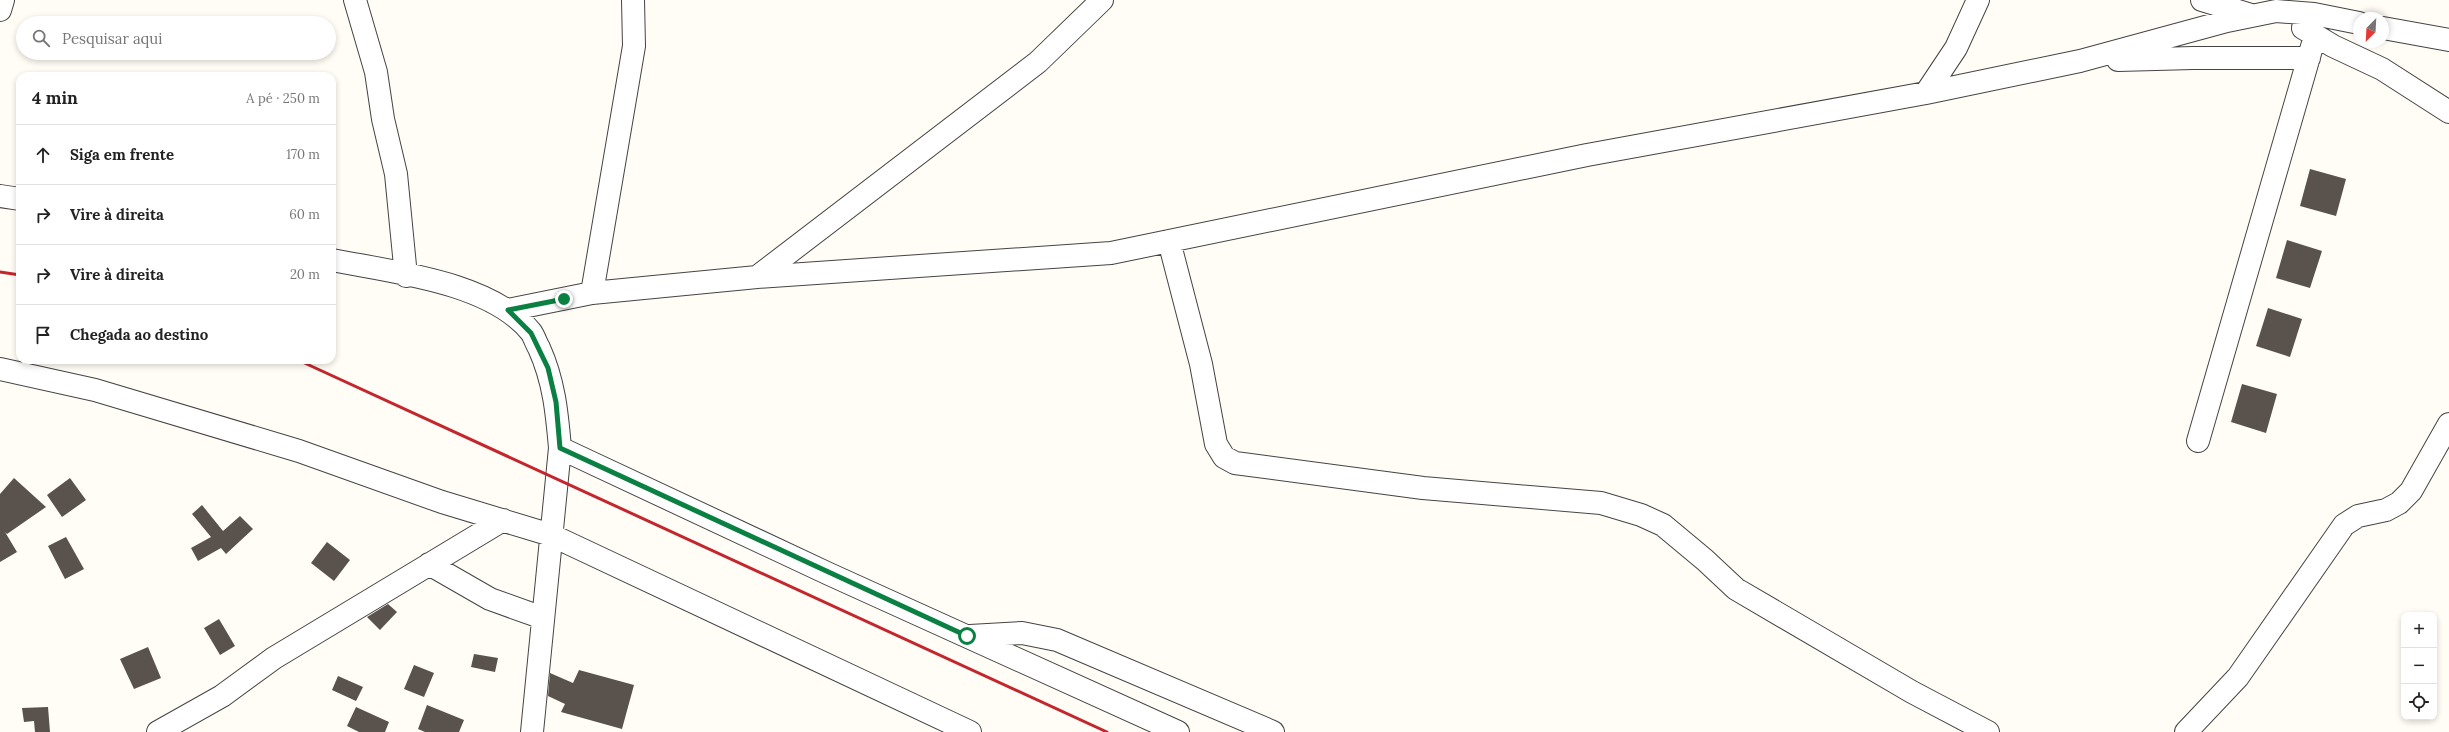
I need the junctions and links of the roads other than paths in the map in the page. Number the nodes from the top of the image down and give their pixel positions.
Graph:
1 (3, 0) edge
2 (355, 0) edge
3 (633, 0) edge
4 (1102, 0) edge
5 (1978, 0) edge
6 (2202, 0) edge
7 (2265, 9) edge
8 (0, 10) edge
9 (2353, 22) edge
10 (2389, 29) edge
11 (2315, 36) junction
12 (2449, 40) edge
13 (2309, 58) junction
14 (2080, 61) junction
15 (1926, 94) junction
16 (2449, 112) edge
17 (0, 196) edge
18 (16, 198) edge
19 (1169, 241) junction
20 (336, 261) edge
21 (406, 276) junction
22 (757, 277) junction
23 (592, 293) junction
24 (508, 310) junction
25 (0, 369) edge
26 (2449, 424) edge
27 (2198, 442) dead end
28 (560, 448) junction
29 (503, 520) junction
30 (552, 535) junction
31 (429, 564) junction
32 (543, 618) junction
33 (967, 636) junction
34 (158, 732) edge
35 (532, 732) edge
36 (970, 732) edge
37 (1178, 732) edge
38 (1273, 732) edge
39 (1988, 732) edge
40 (2186, 732) edge

1 - 8 street
2 - 21 street
3 - 23 street
4 - 22 street
5 - 15 street
6 - 7 street
7 - 9 street
7 - 11 street
7 - 14 street
10 - 12 street
11 - 13 street
11 - 16 street
13 - 14 street
13 - 27 street
14 - 15 street
15 - 19 street
17 - 18 street
19 - 22 street
19 - 39 street
20 - 21 street
21 - 24 street
22 - 23 street
23 - 24 street
24 - 28 street
25 - 29 street
26 - 40 street
28 - 30 street
28 - 33 street
29 - 30 street
29 - 31 street
30 - 32 street
30 - 36 street
31 - 32 street
31 - 34 street
32 - 35 street
33 - 37 street
33 - 38 street

